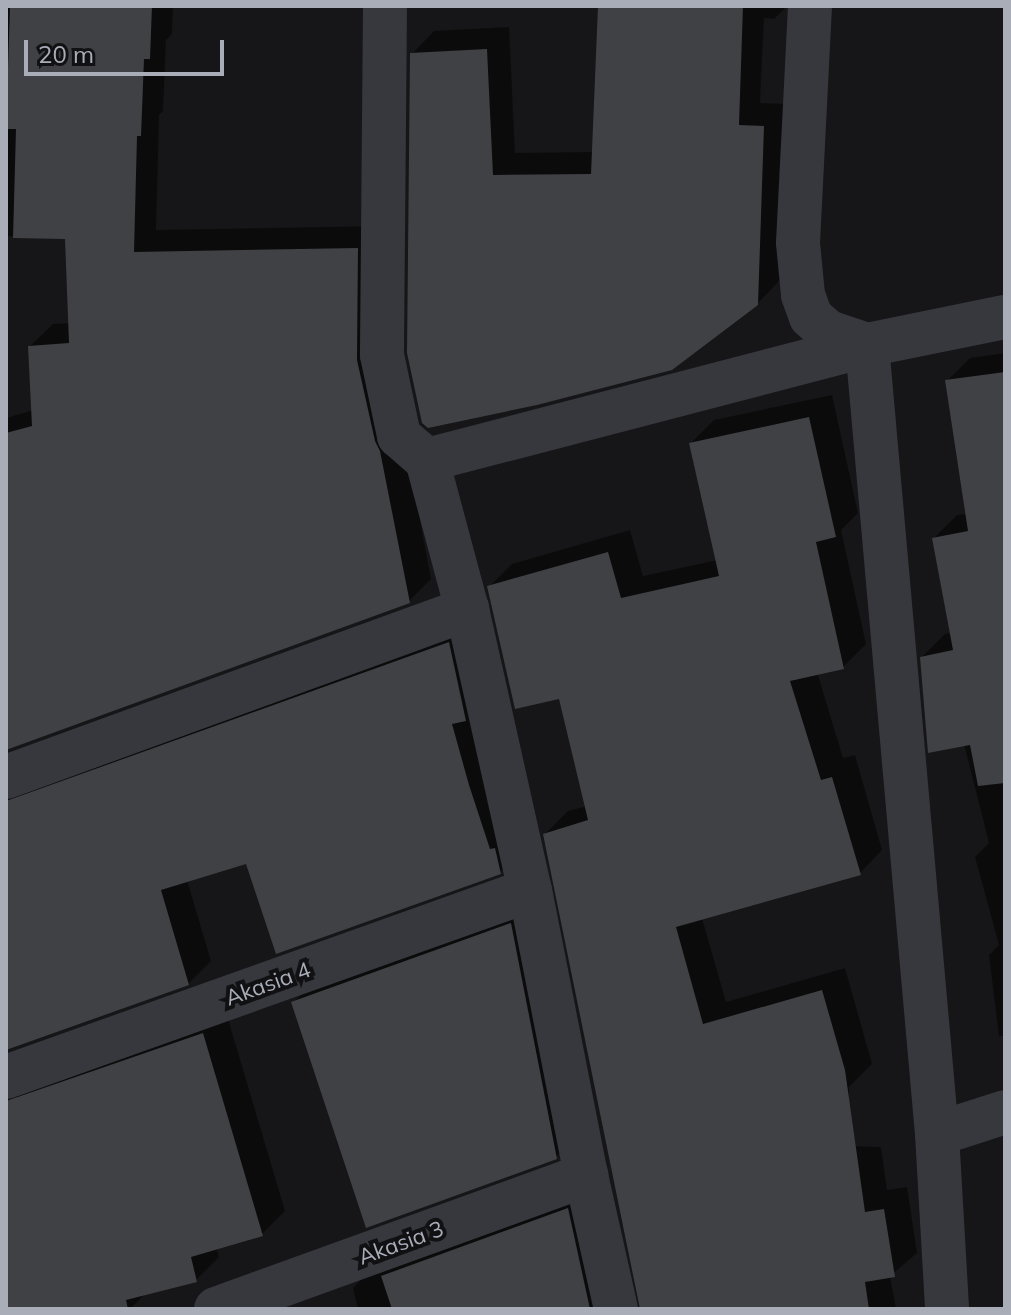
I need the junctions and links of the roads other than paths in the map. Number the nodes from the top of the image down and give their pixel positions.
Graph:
1 (385, 6) edge
2 (810, 6) edge
3 (1005, 317) edge
4 (867, 345) junction
5 (427, 460) junction
6 (467, 609) junction
7 (6, 777) edge
8 (530, 890) junction
9 (6, 1077) edge
10 (1005, 1112) edge
11 (937, 1134) junction
12 (586, 1175) junction
13 (297, 1295) edge
14 (216, 1309) edge
15 (616, 1309) edge
16 (947, 1309) edge

1 - 5 street
2 - 4 street
3 - 4 street
4 - 5 street
4 - 11 street
5 - 6 street
6 - 7 street
6 - 8 street
8 - 9 street, Akasia 4
8 - 12 street
10 - 11 street
11 - 16 street
12 - 13 street, Akasia 3
12 - 15 street
13 - 14 street, Akasia 3

